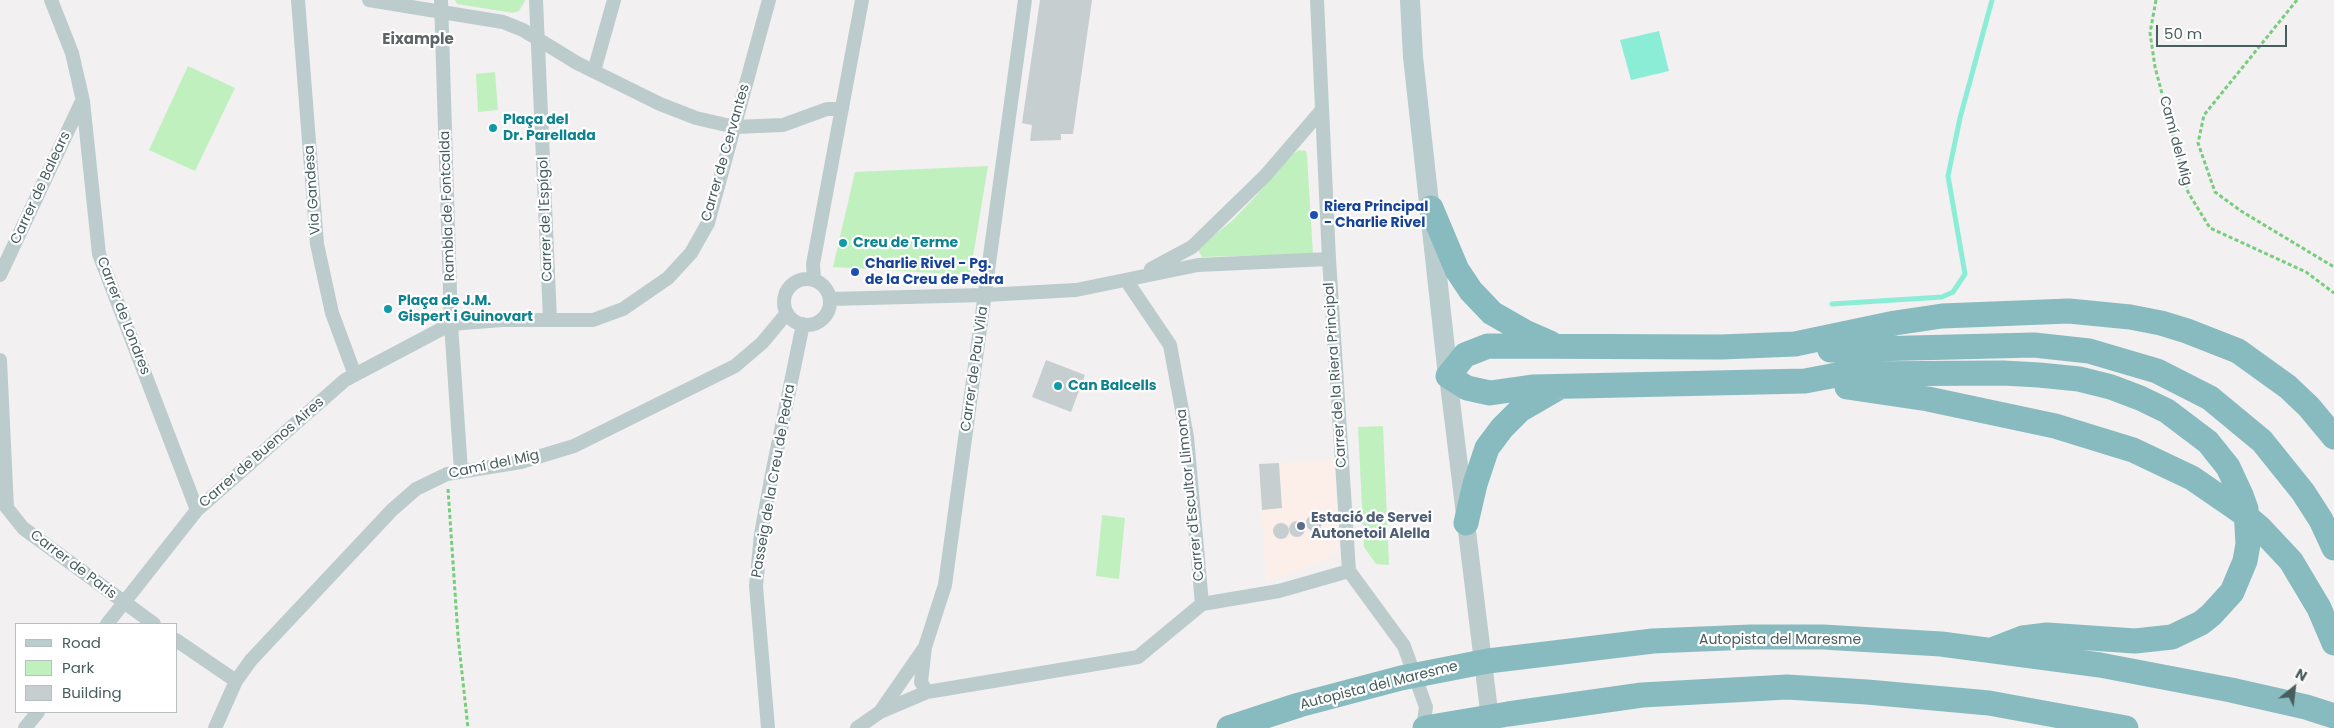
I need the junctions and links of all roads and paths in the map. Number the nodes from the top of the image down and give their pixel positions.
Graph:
1 (51, 0) edge
2 (298, 0) edge
3 (369, 0) edge
4 (536, 0) edge
5 (614, 0) edge
6 (770, 0) edge
7 (862, 0) edge
8 (1025, 0) edge
9 (1316, 0) edge
10 (1410, 0) edge
11 (2156, 0) edge
12 (2297, 0) edge
13 (441, 6) edge
14 (539, 40) junction
15 (594, 71) junction
16 (83, 101) junction
17 (842, 109) junction
18 (1321, 111) junction
19 (735, 127) junction
20 (1431, 208) junction
21 (1192, 247) junction
22 (1329, 259) junction
23 (1198, 265) junction
24 (2334, 267) edge
25 (0, 275) edge
26 (1141, 275) junction
27 (814, 280) junction
28 (1126, 280) junction
29 (2334, 293) edge
30 (985, 296) junction
31 (830, 299) junction
32 (788, 313) junction
33 (550, 319) junction
34 (451, 324) junction
35 (803, 324) junction
36 (1795, 344) junction
37 (1562, 347) junction
38 (0, 360) edge
39 (355, 375) junction
40 (1448, 376) junction
41 (1805, 381) junction
42 (1561, 387) junction
43 (2334, 437) edge
44 (454, 472) junction
45 (3, 503) edge
46 (197, 510) junction
47 (1466, 523) junction
48 (2334, 548) edge
49 (1349, 571) junction
50 (124, 603) junction
51 (1202, 604) junction
52 (108, 623) edge
53 (153, 623) edge
54 (178, 641) edge
55 (2334, 643) edge
56 (925, 647) junction
57 (1992, 650) junction
58 (236, 680) junction
59 (927, 692) junction
60 (1989, 703) junction
61 (880, 712) junction
62 (37, 713) edge
63 (2334, 716) edge
64 (25, 728) edge
65 (215, 728) edge
66 (468, 728) edge
67 (768, 728) edge
68 (857, 728) edge
69 (1229, 728) edge
70 (1424, 728) edge
71 (1491, 728) edge
72 (2089, 728) edge
73 (2126, 728) edge

1 - 16 street, Carrer de Londres
2 - 39 street, Via Gandesa
3 - 13 street
4 - 14 street, Carrer de l'Espígol
5 - 15 street
6 - 19 street, Carrer de Cervantes
7 - 17 street
8 - 30 street, Carrer de Pau Vila
9 - 18 street, Carrer de la Riera Principal
10 - 20 main road
11 - 29 path, Camí del Mig
12 - 24 path
13 - 14 street
13 - 34 street, Rambla de Fontcalda
14 - 15 street
14 - 33 street, Carrer de l'Espígol
15 - 19 street
16 - 25 street, Carrer de Balears
16 - 46 street, Carrer de Londres
17 - 19 street
17 - 27 street
18 - 21 street
18 - 22 street, Carrer de la Riera Principal
19 - 33 street, Carrer de Cervantes
20 - 37 highway
20 - 40 main road
21 - 23 street
21 - 26 street
22 - 23 street
22 - 49 street, Carrer de la Riera Principal
23 - 26 street
26 - 28 street
27 - 31 street
27 - 32 street
28 - 30 street
28 - 51 street, Carrer d'Escultor Llimona
30 - 31 street
30 - 56 street, Carrer de Pau Vila
31 - 35 street
32 - 35 street
32 - 44 street, Camí del Mig
33 - 34 street, Carrer de Cervantes
34 - 39 street, Carrer de Buenos Aires
34 - 44 street, Rambla de Fontcalda
35 - 67 street, Passeig de la Creu de Pedra
36 - 37 highway
36 - 43 highway
36 - 48 highway
37 - 40 highway
38 - 45 street
39 - 46 street, Carrer de Buenos Aires
40 - 42 highway
40 - 47 street
41 - 42 highway
41 - 55 highway
41 - 57 highway
42 - 47 highway
44 - 58 street, Camí del Mig
44 - 66 path
45 - 50 street, Carrer de Paris
46 - 50 street, Carrer de Buenos Aires
47 - 71 street
49 - 51 street
49 - 70 street
50 - 52 street, Carrer de Buenos Aires
50 - 53 street, Carrer de Paris
51 - 59 street
54 - 58 street
56 - 59 street, Carrer de Pau Vila
56 - 61 street, Carrer de Pau Vila
57 - 63 highway, Autopista del Maresme
57 - 69 highway, Autopista del Maresme
58 - 65 street, Camí del Mig
59 - 61 street
60 - 70 highway
60 - 72 highway
60 - 73 highway
61 - 68 street
62 - 64 street

